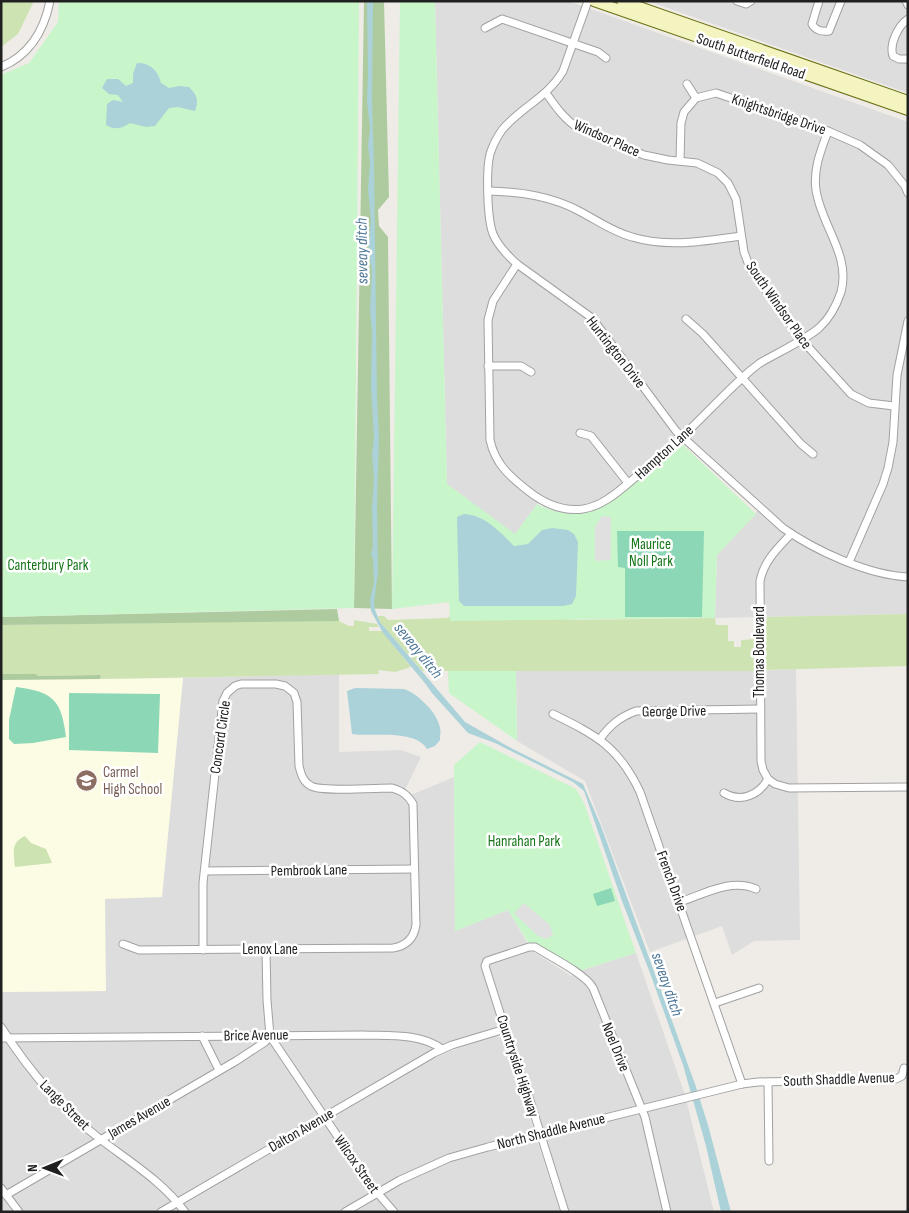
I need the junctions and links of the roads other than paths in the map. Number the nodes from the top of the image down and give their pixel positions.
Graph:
1 (50, 1) edge
2 (588, 1) edge
3 (594, 1) edge
4 (622, 1) edge
5 (737, 1) edge
6 (751, 1) edge
7 (819, 1) edge
8 (841, 1) edge
9 (906, 1) edge
10 (908, 5) edge
11 (908, 19) edge
12 (485, 28) dead end
13 (573, 43) junction
14 (606, 58) dead end
15 (908, 59) edge
16 (1, 67) edge
17 (687, 84) dead end
18 (546, 94) junction
19 (696, 98) junction
20 (908, 101) edge
21 (908, 110) edge
22 (828, 131) junction
23 (680, 161) junction
24 (907, 188) edge
25 (489, 192) junction
26 (741, 236) junction
27 (517, 264) junction
28 (686, 320) dead end
29 (908, 321) edge
30 (801, 339) junction
31 (488, 366) junction
32 (531, 372) dead end
33 (742, 378) junction
34 (894, 406) junction
35 (580, 433) dead end
36 (683, 437) junction
37 (813, 454) dead end
38 (628, 483) junction
39 (791, 534) junction
40 (849, 562) junction
41 (908, 577) edge
42 (760, 709) junction
43 (553, 714) dead end
44 (600, 739) junction
45 (768, 779) junction
46 (908, 787) edge
47 (724, 793) dead end
48 (414, 869) junction
49 (205, 871) junction
50 (756, 889) dead end
51 (680, 902) junction
52 (414, 934) joint
53 (123, 944) dead end
54 (203, 950) junction
55 (266, 950) junction
56 (498, 957) joint
57 (759, 988) dead end
58 (715, 1003) junction
59 (1, 1027) edge
60 (505, 1029) junction
61 (202, 1036) junction
62 (270, 1036) junction
63 (5, 1038) edge
64 (442, 1049) junction
65 (904, 1068) dead end
66 (219, 1070) junction
67 (768, 1082) junction
68 (742, 1084) junction
69 (641, 1109) junction
70 (325, 1116) junction
71 (540, 1134) junction
72 (101, 1140) junction
73 (768, 1161) dead end
74 (1, 1188) edge
75 (377, 1193) junction
76 (6, 1195) junction
77 (177, 1202) junction
78 (19, 1212) edge
79 (160, 1212) edge
80 (185, 1212) edge
81 (345, 1212) edge
82 (394, 1212) edge
83 (565, 1212) edge
84 (667, 1212) edge

1 - 16 street
2 - 13 street, Huntington Drive
3 - 21 main road, South Butterfield Road
4 - 20 main road, South Butterfield Road
5 - 6 street
7 - 8 street
9 - 10 street
11 - 15 street
12 - 13 street
13 - 14 street
13 - 18 street, Huntington Drive
17 - 19 street
18 - 23 street, Windsor Place
18 - 25 street, Huntington Drive
19 - 22 street, Knightsbridge Drive
19 - 23 street
22 - 24 street, Knightsbridge Drive
22 - 30 street, Hampton Lane
23 - 26 street, South Windsor Place
25 - 26 street
25 - 27 street, Huntington Drive
26 - 30 street, South Windsor Place
27 - 31 street, Hampton Lane
27 - 36 street, Huntington Drive
28 - 33 street
29 - 34 street
30 - 33 street, Hampton Lane
30 - 34 street, South Windsor Place
31 - 32 street
31 - 38 street, Hampton Lane
33 - 36 street, Hampton Lane
33 - 37 street
34 - 40 street
35 - 38 street
36 - 38 street, Hampton Lane
36 - 39 street, Huntington Drive
39 - 40 street, Huntington Drive
39 - 42 street, Thomas Boulevard
40 - 41 street, Huntington Drive
42 - 44 street, George Drive
42 - 45 street, Thomas Boulevard
43 - 44 street, French Drive
44 - 51 street, French Drive
45 - 46 street
45 - 47 street
48 - 49 street, Pembrook Lane
48 - 49 street, Concord Circle
48 - 52 street, Concord Circle
49 - 54 street, Concord Circle
50 - 51 street
51 - 58 street, French Drive
52 - 55 street, Lenox Lane
53 - 54 street, Lenox Lane
54 - 55 street, Lenox Lane
55 - 62 street, Wilcox Street
56 - 60 street, Countryside Highway
56 - 69 street, Noel Drive
57 - 58 street
58 - 68 street, French Drive
59 - 63 street, Lange Street
60 - 64 street
60 - 71 street, Countryside Highway
61 - 62 street, Brice Avenue
61 - 63 street, Brice Avenue
61 - 66 street
62 - 64 street, Brice Avenue
62 - 66 street, James Avenue
62 - 70 street, Wilcox Street
63 - 72 street, Lange Street
64 - 70 street, Dalton Avenue
65 - 67 street, South Shaddle Avenue
66 - 72 street, James Avenue
67 - 68 street, North Shaddle Avenue
67 - 73 street
68 - 69 street, North Shaddle Avenue
69 - 71 street, North Shaddle Avenue
69 - 84 street, Noel Drive
70 - 75 street, Wilcox Street
70 - 77 street, Dalton Avenue
71 - 75 street, North Shaddle Avenue
71 - 83 street, Countryside Highway
72 - 76 street, James Avenue
72 - 77 street, Lange Street
74 - 76 street
75 - 81 street, North Shaddle Avenue
75 - 82 street, Wilcox Street
76 - 78 street
77 - 79 street, Dalton Avenue
77 - 80 street, Lange Street

